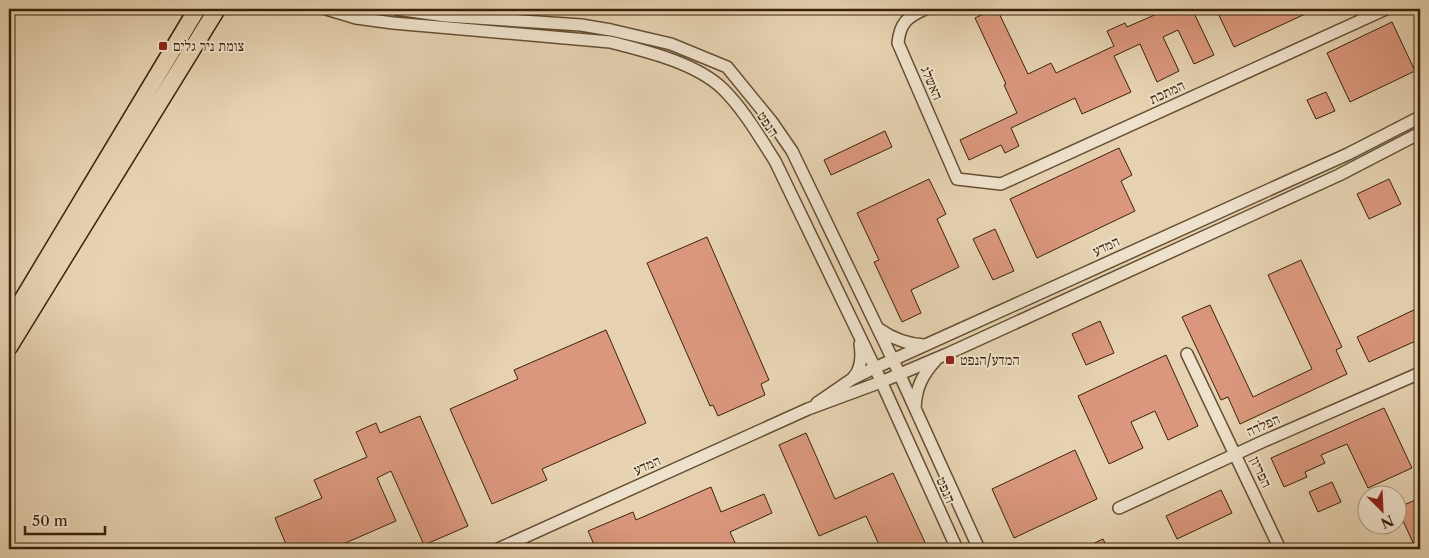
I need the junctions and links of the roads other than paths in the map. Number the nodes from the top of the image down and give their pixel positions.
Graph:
1 (197, 9) edge
2 (217, 9) edge
3 (326, 9) edge
4 (396, 9) edge
5 (925, 9) edge
6 (1386, 9) edge
7 (1420, 117) edge
8 (1420, 133) edge
9 (957, 179) joint
10 (9, 322) edge
11 (877, 327) junction
12 (860, 337) junction
13 (926, 345) junction
14 (9, 347) edge
15 (1187, 354) dead end
16 (940, 356) junction
17 (893, 360) junction
18 (875, 368) junction
19 (1420, 373) edge
20 (900, 374) junction
21 (852, 379) junction
22 (882, 382) junction
23 (808, 409) junction
24 (915, 410) junction
25 (1236, 454) junction
26 (1119, 508) dead end
27 (498, 549) edge
28 (957, 549) edge
29 (979, 549) edge
30 (1280, 549) edge

1 - 10 highway
2 - 14 highway
3 - 12 street, הנפט
4 - 11 street, הנפט
5 - 9 street, האשלג
6 - 9 street, המתכת
7 - 13 street, המדע
8 - 16 street, המדע
11 - 13 street
11 - 17 street, הנפט
12 - 18 street, הנפט
12 - 21 street
13 - 17 street, המדע
15 - 25 street, הפריון
16 - 20 street, המדע
16 - 24 street
17 - 18 street, המדע
17 - 20 street, הנפט
18 - 21 street, המדע
18 - 22 street, הנפט
19 - 25 street, הפלדה
20 - 22 street, המדע
20 - 24 street, הנפט
21 - 23 street, המדע
22 - 23 street, המדע
22 - 28 street, הנפט
23 - 27 street, המדע
24 - 29 street, הנפט
25 - 26 street, הפלדה
25 - 30 street, הפריון

